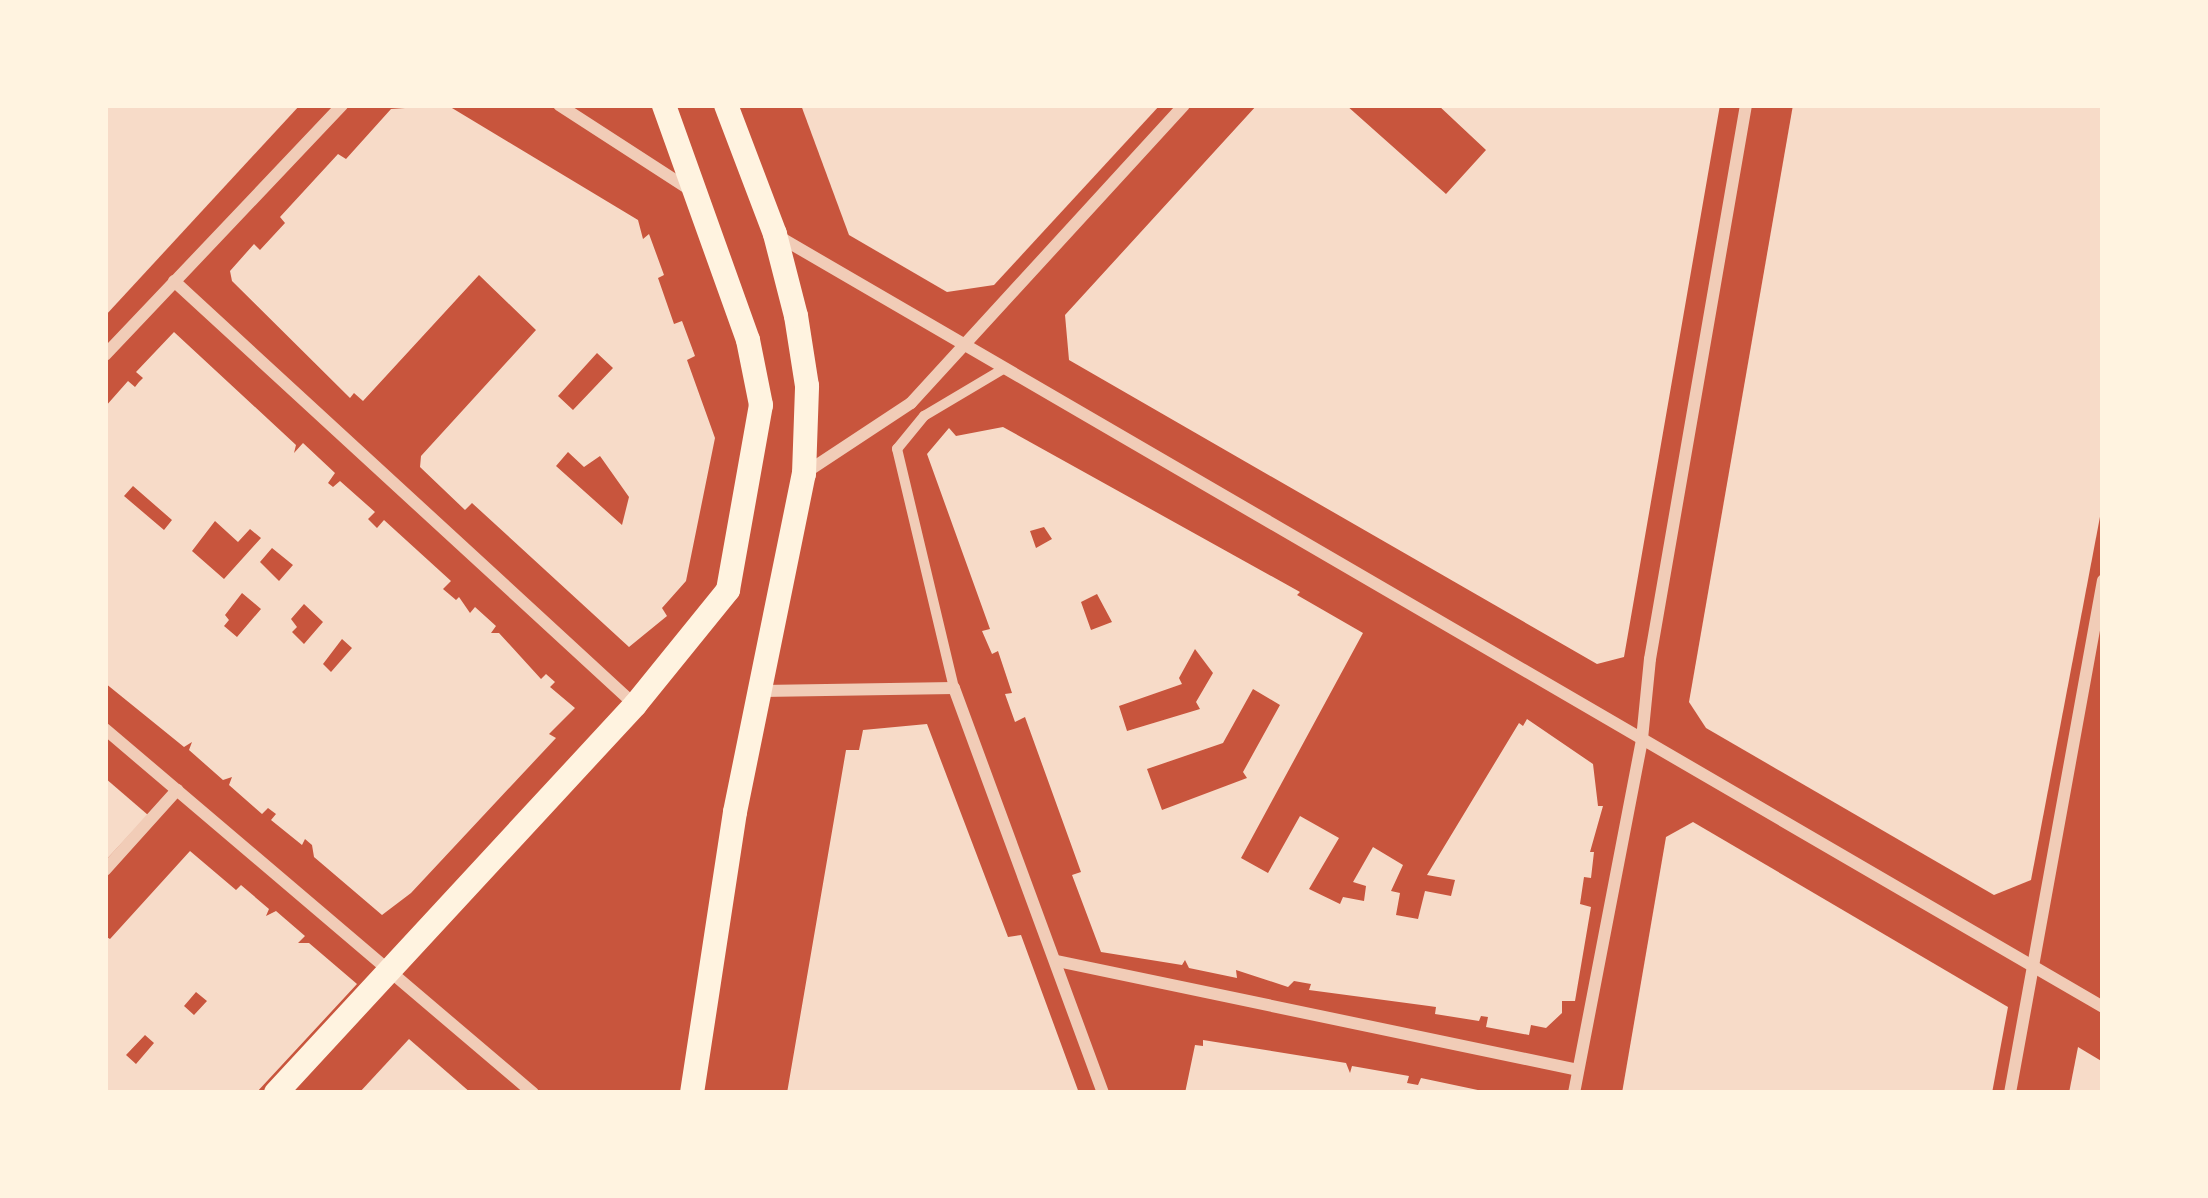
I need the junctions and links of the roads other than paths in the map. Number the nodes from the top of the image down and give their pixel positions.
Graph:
1 (342, 105) edge
2 (559, 105) edge
3 (664, 105) edge
4 (726, 105) edge
5 (1184, 105) edge
6 (1746, 105) edge
7 (694, 191) junction
8 (775, 234) junction
9 (174, 281) junction
10 (964, 344) junction
11 (105, 355) edge
12 (1005, 368) junction
13 (911, 403) junction
14 (925, 416) junction
15 (805, 473) junction
16 (2103, 580) edge
17 (954, 688) junction
18 (760, 691) junction
19 (635, 705) junction
20 (105, 729) edge
21 (1642, 739) junction
22 (177, 790) junction
23 (105, 870) edge
24 (1057, 961) junction
25 (2034, 967) junction
26 (388, 970) junction
27 (2103, 1007) edge
28 (1578, 1070) junction
29 (276, 1093) edge
30 (533, 1093) edge
31 (692, 1093) edge
32 (1103, 1093) edge
33 (1574, 1093) edge
34 (2010, 1093) edge

1 - 9 street
2 - 7 street
3 - 7 main road
4 - 8 main road
5 - 10 street
6 - 21 street
7 - 19 main road
8 - 10 street
8 - 15 main road
9 - 11 street
9 - 19 street
10 - 12 street
10 - 13 street
12 - 14 street
12 - 21 street
13 - 14 street
13 - 15 street
14 - 17 street
15 - 18 main road
16 - 25 street
17 - 18 street
17 - 24 street
18 - 31 main road
19 - 26 main road
20 - 22 street
21 - 25 street
21 - 28 street
22 - 23 street
22 - 26 street
24 - 28 street
24 - 32 street
25 - 27 street
25 - 34 street
26 - 29 main road
26 - 30 street
28 - 33 street

